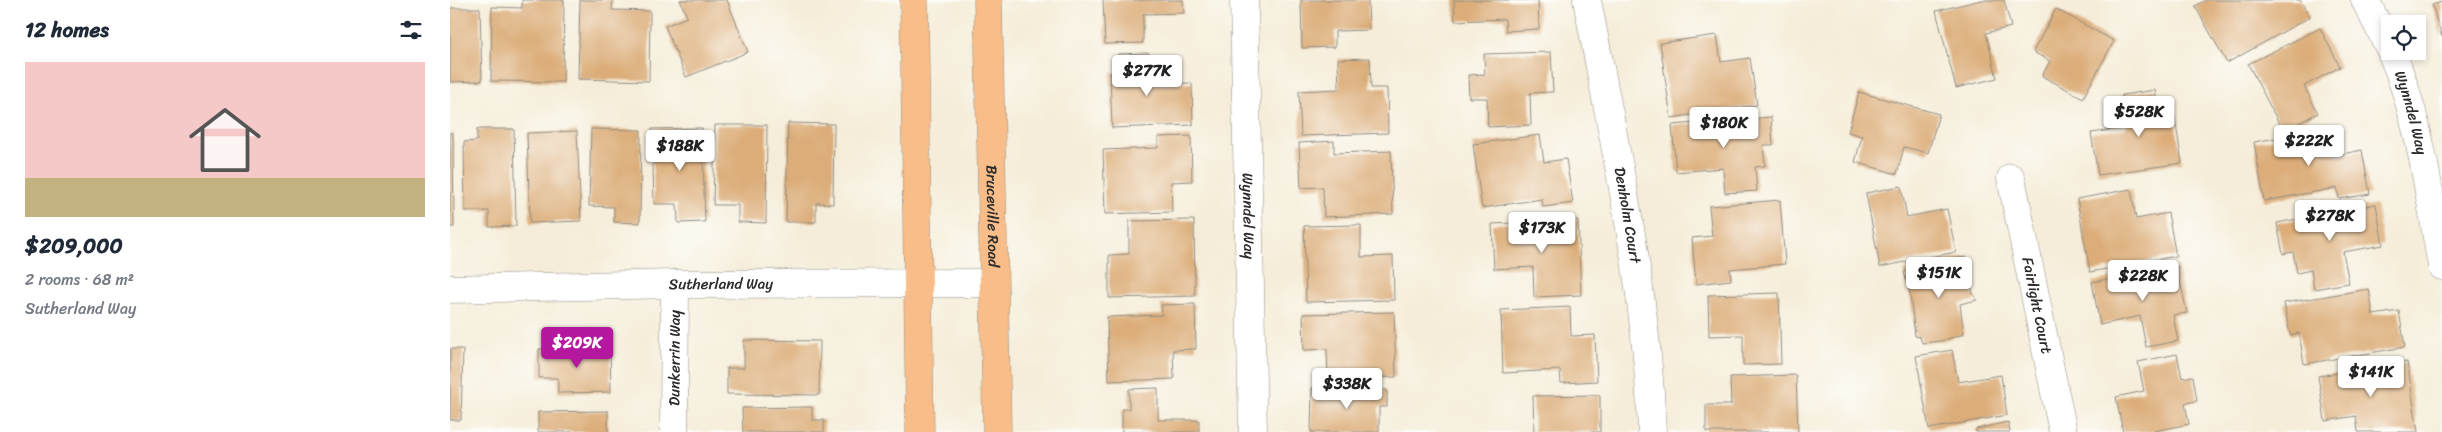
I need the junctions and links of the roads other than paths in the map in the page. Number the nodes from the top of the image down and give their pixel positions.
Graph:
1 (914, 0) edge
2 (988, 0) edge
3 (1244, 0) edge
4 (1587, 0) edge
5 (2365, 0) edge
6 (2381, 32) edge
7 (2394, 60) edge
8 (2011, 178) dead end
9 (2442, 266) edge
10 (993, 283) junction
11 (675, 284) junction
12 (916, 284) junction
13 (450, 289) edge
14 (674, 432) edge
15 (920, 432) edge
16 (997, 432) edge
17 (1253, 432) edge
18 (1652, 432) edge
19 (2063, 432) edge

1 - 12 main road
2 - 10 main road, Bruceville Road
3 - 17 street, Wynndel Way
4 - 18 street, Denholm Court
5 - 6 street, Wynndel Way
7 - 9 street, Wynndel Way
8 - 19 street, Fairlight Court
10 - 12 street, Sutherland Way
10 - 16 main road, Bruceville Road
11 - 12 street, Sutherland Way
11 - 13 street, Sutherland Way
11 - 14 street, Dunkerrin Way
12 - 15 main road

